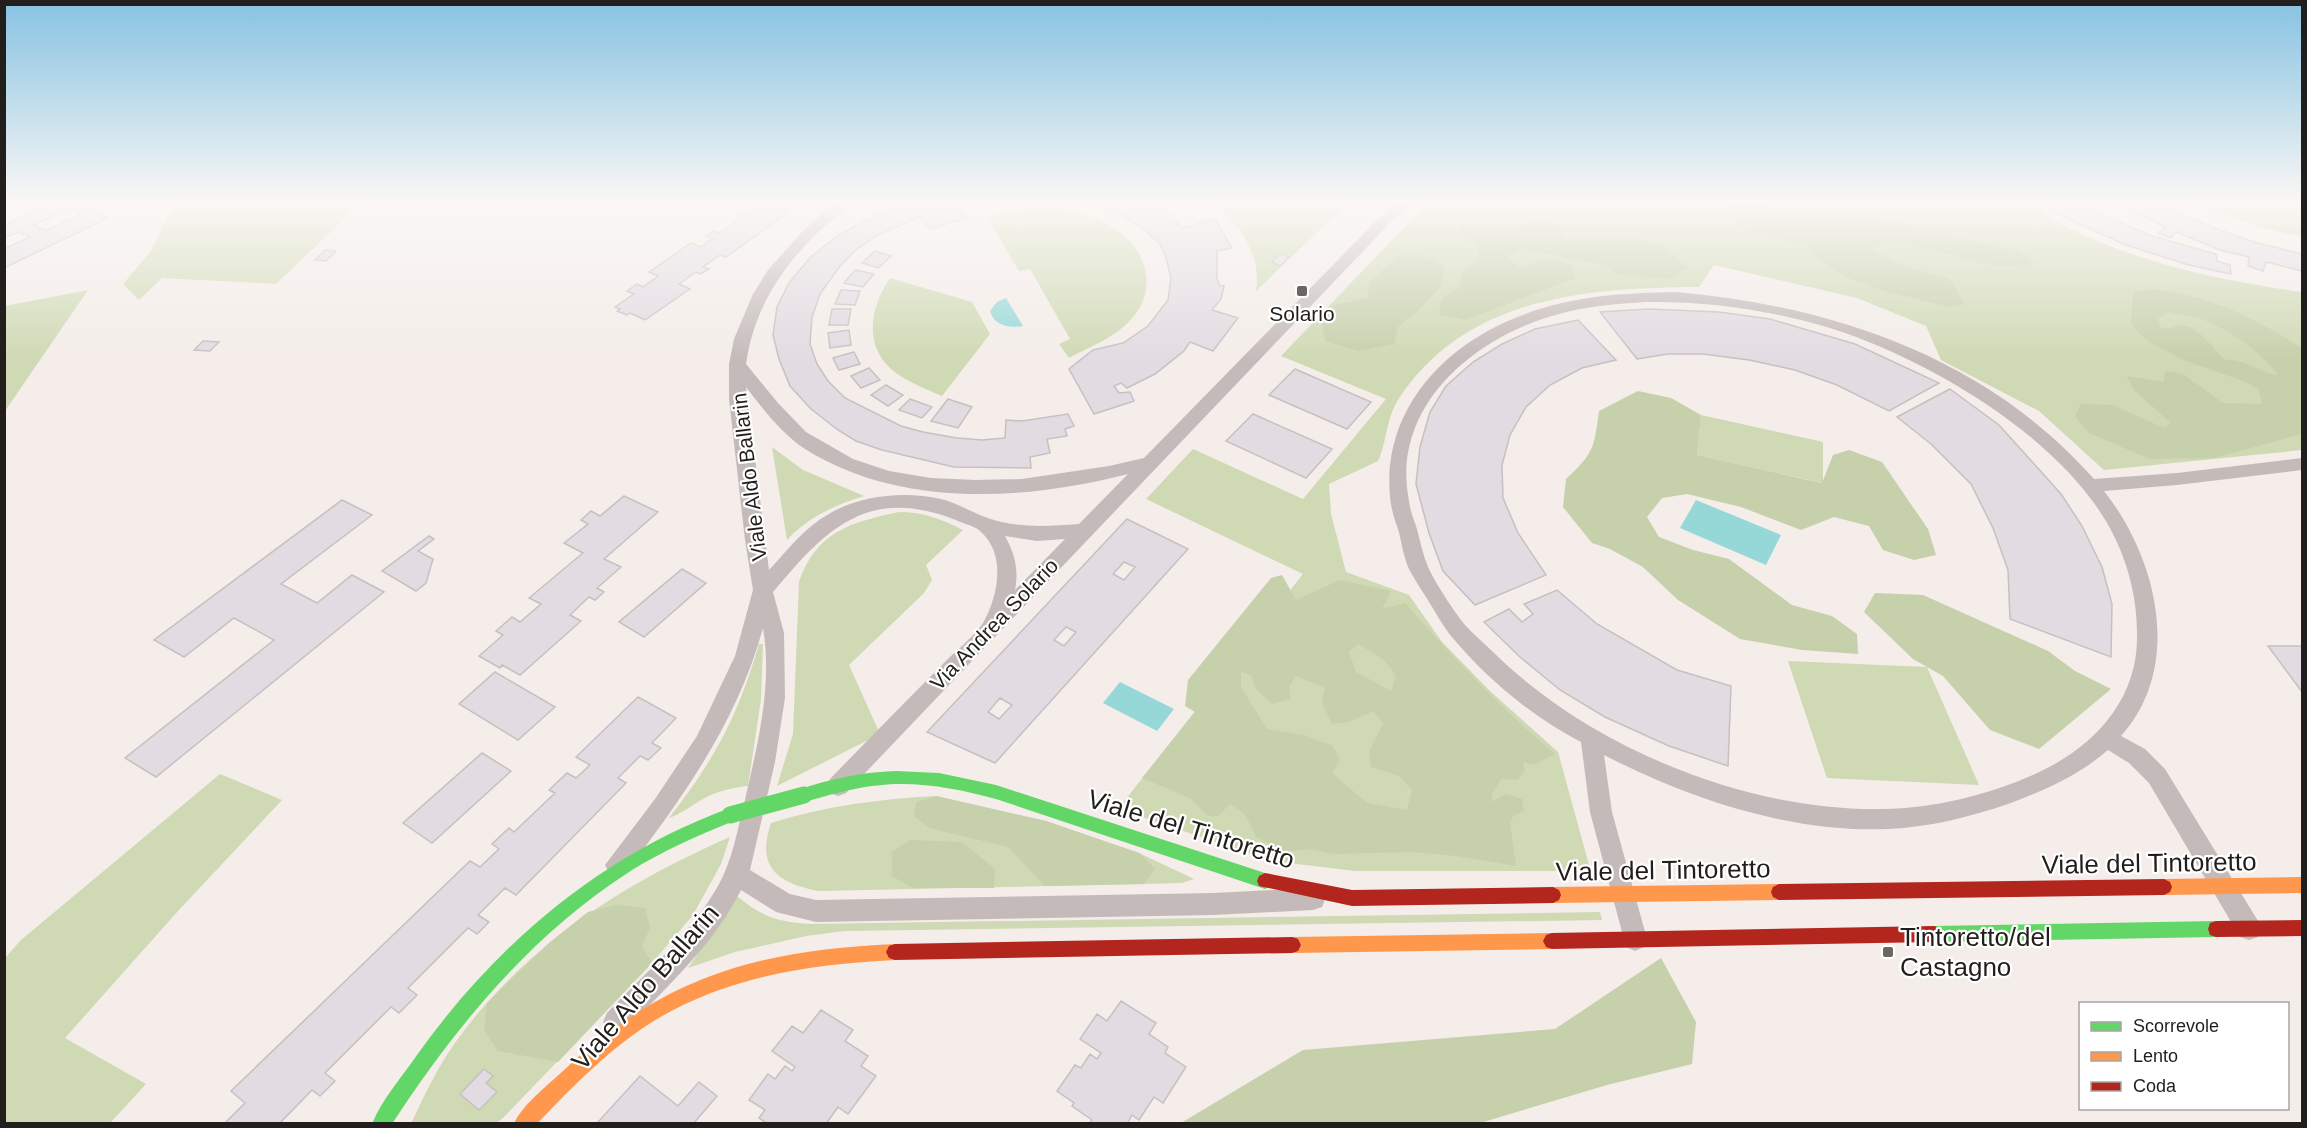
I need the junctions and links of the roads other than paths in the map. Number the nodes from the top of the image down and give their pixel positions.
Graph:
1 (788, 256) edge
2 (1350, 256) edge
3 (737, 364) junction
4 (1149, 462) junction
5 (2302, 464) edge
6 (2090, 486) junction
7 (986, 525) junction
8 (1082, 531) junction
9 (763, 590) junction
10 (988, 632) junction
11 (1591, 738) junction
12 (2108, 739) junction
13 (838, 786) junction
14 (736, 875) junction
15 (605, 879) junction
16 (2302, 885) edge
17 (2224, 886) junction
18 (1623, 894) junction
19 (1352, 898) junction
20 (2302, 928) edge
21 (2249, 929) junction
22 (1635, 939) junction
23 (381, 1124) edge
24 (523, 1124) edge

1 - 3 street, Viale Aldo Ballarin
2 - 4 street, Via Andrea Solario
3 - 4 street, Viale Aldo Ballarin
3 - 9 street, Viale Aldo Ballarin
4 - 8 street, Via Andrea Solario
5 - 6 street
6 - 11 street
6 - 12 street
7 - 8 street, Viale Aldo Ballarin
7 - 9 street, Viale Aldo Ballarin
7 - 10 street, Viale Aldo Ballarin
8 - 10 street, Via Andrea Solario
9 - 14 street, Viale Aldo Ballarin
9 - 15 street, Viale Aldo Ballarin
10 - 13 street, Via Andrea Solario
11 - 12 street
11 - 18 street
12 - 17 street
13 - 15 main road, Viale del Tintoretto, bridge
13 - 19 main road, Viale del Tintoretto
14 - 19 street
14 - 24 street, Viale Aldo Ballarin
15 - 23 main road, Viale del Tintoretto
16 - 17 main road, Viale del Tintoretto
17 - 18 main road, Viale del Tintoretto
17 - 21 street
18 - 19 main road, Viale del Tintoretto
18 - 22 street
20 - 21 main road
21 - 22 main road
22 - 24 main road

